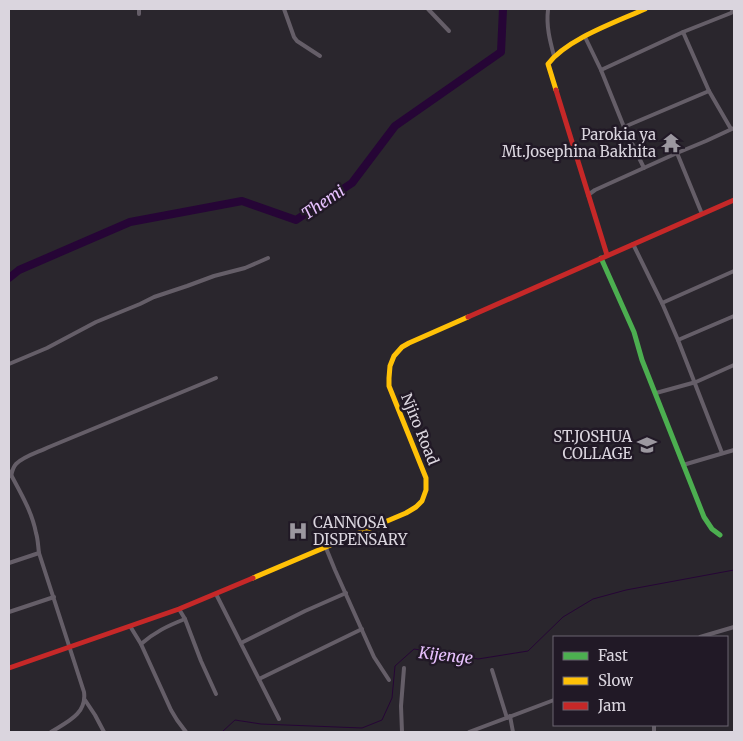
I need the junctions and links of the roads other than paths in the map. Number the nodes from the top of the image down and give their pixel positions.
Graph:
1 (428, 9) edge
2 (645, 9) edge
3 (286, 10) edge
4 (548, 10) dead end
5 (733, 12) edge
6 (449, 31) dead end
7 (683, 32) junction
8 (585, 37) junction
9 (320, 56) dead end
10 (554, 56) junction
11 (600, 70) junction
12 (709, 91) junction
13 (624, 127) junction
14 (732, 128) edge
15 (677, 153) junction
16 (644, 168) junction
17 (588, 196) junction
18 (734, 200) edge
19 (702, 214) junction
20 (633, 244) junction
21 (604, 257) junction
22 (268, 258) dead end
23 (734, 271) edge
24 (662, 303) junction
25 (734, 316) edge
26 (678, 340) junction
27 (9, 364) edge
28 (734, 365) edge
29 (216, 378) dead end
30 (696, 382) junction
31 (656, 393) junction
32 (734, 450) edge
33 (722, 454) junction
34 (683, 465) junction
35 (10, 472) edge
36 (720, 535) dead end
37 (326, 548) junction
38 (39, 552) junction
39 (9, 563) edge
40 (346, 593) junction
41 (216, 594) junction
42 (54, 597) junction
43 (179, 608) junction
44 (9, 612) edge
45 (185, 619) junction
46 (130, 626) junction
47 (734, 627) edge
48 (362, 629) junction
49 (706, 636) edge
50 (241, 643) junction
51 (141, 644) junction
52 (68, 647) junction
53 (9, 668) edge
54 (404, 668) dead end
55 (492, 670) dead end
56 (259, 679) junction
57 (389, 680) dead end
58 (216, 694) dead end
59 (85, 700) junction
60 (553, 700) edge
61 (509, 717) junction
62 (279, 720) dead end
63 (185, 731) edge
64 (51, 732) edge
65 (104, 732) edge
66 (178, 732) edge
67 (402, 732) edge
68 (469, 732) edge
69 (513, 732) edge

1 - 6 street
2 - 8 street
3 - 9 street
4 - 10 street
5 - 7 street
7 - 11 street
7 - 12 street
8 - 10 street
8 - 11 street
10 - 17 street
11 - 13 street
12 - 13 street
12 - 14 street
13 - 16 street
14 - 15 street
15 - 16 street
15 - 19 street
16 - 17 street
17 - 21 street
18 - 19 street, Njiro Road
19 - 20 street, Njiro Road
20 - 21 street, Njiro Road
20 - 24 street
21 - 31 street
21 - 37 street, Njiro Road
22 - 27 street
23 - 24 street
24 - 26 street
25 - 26 street
26 - 30 street
28 - 30 street
29 - 35 street
30 - 31 street
30 - 33 street
31 - 34 street
32 - 33 street
33 - 34 street
34 - 36 street
35 - 38 street
37 - 40 street
37 - 41 street, Njiro Road
38 - 39 street
38 - 42 street
40 - 48 street
40 - 50 street
41 - 43 street, Njiro Road
41 - 50 street
42 - 44 street
42 - 52 street
43 - 45 street
43 - 46 street, Njiro Road
45 - 51 street
45 - 58 street
46 - 51 street
46 - 52 street, Njiro Road
47 - 49 street
48 - 56 street
48 - 57 street
50 - 56 street
51 - 63 street
52 - 53 street, Njiro Road
52 - 59 street
54 - 67 street
55 - 61 street
56 - 62 street
59 - 64 street
59 - 65 street
60 - 61 street
61 - 68 street
61 - 69 street
63 - 66 street

